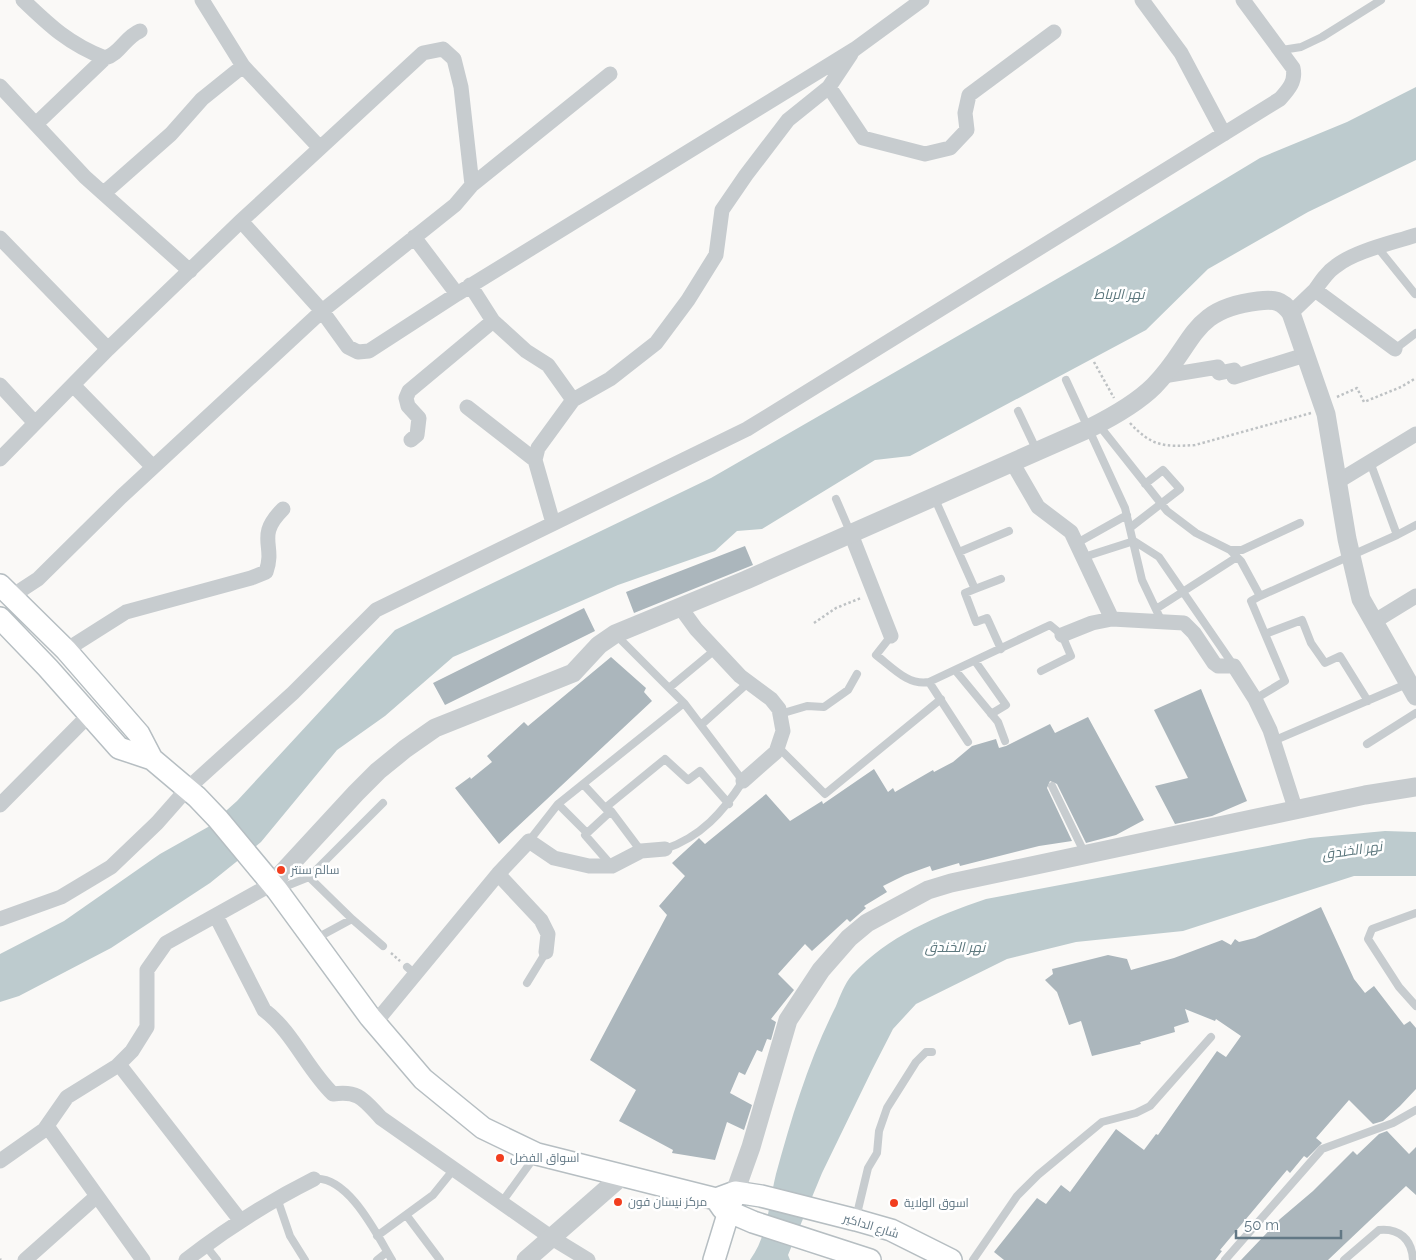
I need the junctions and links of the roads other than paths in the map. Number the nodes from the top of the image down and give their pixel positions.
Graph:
1 (23, 0) edge
2 (202, 0) edge
3 (922, 0) edge
4 (1142, 0) edge
5 (1243, 0) edge
6 (1381, 0) edge
7 (140, 32) dead end
8 (1054, 32) dead end
9 (855, 48) junction
10 (1282, 50) junction
11 (105, 58) junction
12 (242, 66) junction
13 (610, 74) dead end
14 (0, 86) edge
15 (829, 87) junction
16 (36, 124) junction
17 (1224, 134) junction
18 (320, 148) junction
19 (472, 185) junction
20 (104, 193) junction
21 (241, 221) junction
22 (1416, 235) edge
23 (414, 237) junction
24 (0, 238) edge
25 (1378, 248) junction
26 (190, 270) junction
27 (470, 286) junction
28 (1315, 290) junction
29 (457, 294) junction
30 (1415, 294) edge
31 (322, 311) junction
32 (1291, 313) junction
33 (493, 321) junction
34 (1416, 333) edge
35 (108, 349) junction
36 (1395, 350) joint
37 (1305, 355) junction
38 (1163, 376) junction
39 (1066, 380) dead end
40 (0, 385) edge
41 (73, 385) junction
42 (573, 400) junction
43 (467, 407) dead end
44 (1018, 411) dead end
45 (35, 423) junction
46 (1093, 427) junction
47 (1415, 438) edge
48 (411, 440) dead end
49 (1037, 451) junction
50 (0, 459) edge
51 (535, 460) junction
52 (1012, 462) junction
53 (1370, 462) junction
54 (153, 467) junction
55 (1337, 482) junction
56 (1145, 484) junction
57 (934, 497) junction
58 (836, 500) dead end
59 (1162, 504) junction
60 (283, 509) dead end
61 (1127, 515) junction
62 (553, 523) junction
63 (1300, 523) dead end
64 (1416, 525) edge
65 (1131, 527) junction
66 (1009, 531) dead end
67 (851, 534) junction
68 (1397, 535) junction
69 (1134, 541) junction
70 (1081, 550) junction
71 (1230, 550) junction
72 (959, 552) junction
73 (1237, 557) junction
74 (1351, 557) junction
75 (1001, 579) dead end
76 (975, 589) junction
77 (6, 590) edge
78 (1181, 592) junction
79 (1260, 596) junction
80 (1416, 596) edge
81 (680, 607) junction
82 (1158, 614) junction
83 (1112, 619) junction
84 (1375, 621) junction
85 (6, 627) edge
86 (615, 634) junction
87 (1265, 634) junction
88 (891, 636) joint
89 (1062, 636) junction
90 (1001, 648) junction
91 (66, 650) junction
92 (716, 650) junction
93 (975, 661) junction
94 (1234, 666) junction
95 (955, 670) junction
96 (1041, 671) dead end
97 (857, 674) dead end
98 (749, 682) junction
99 (929, 682) junction
100 (670, 688) junction
101 (1414, 693) edge
102 (1255, 699) junction
103 (941, 700) junction
104 (1368, 701) junction
105 (684, 703) junction
106 (1416, 713) edge
107 (90, 714) junction
108 (780, 714) junction
109 (991, 714) junction
110 (701, 725) junction
111 (1005, 741) dead end
112 (1273, 741) junction
113 (968, 742) dead end
114 (1367, 744) dead end
115 (778, 747) junction
116 (152, 759) junction
117 (743, 781) junction
118 (583, 784) junction
119 (1052, 786) dead end
120 (1416, 787) edge
121 (192, 793) junction
122 (383, 803) dead end
123 (558, 804) junction
124 (729, 804) junction
125 (0, 805) edge
126 (607, 810) junction
127 (1296, 811) junction
128 (587, 833) junction
129 (529, 841) junction
130 (665, 849) joint
131 (641, 851) junction
132 (1085, 854) junction
133 (612, 866) junction
134 (498, 874) junction
135 (309, 877) junction
136 (271, 884) junction
137 (1416, 913) edge
138 (216, 916) junction
139 (0, 919) edge
140 (352, 919) junction
141 (314, 940) junction
142 (383, 946) road end
143 (546, 952) joint
144 (527, 983) dead end
145 (1416, 1006) edge
146 (375, 1023) junction
147 (1211, 1037) dead end
148 (932, 1052) dead end
149 (117, 1066) junction
150 (1416, 1110) edge
151 (47, 1126) junction
152 (537, 1154) junction
153 (0, 1161) edge
154 (454, 1169) junction
155 (623, 1175) junction
156 (314, 1179) joint
157 (97, 1196) junction
158 (277, 1198) junction
159 (726, 1201) junction
160 (502, 1202) junction
161 (407, 1216) junction
162 (240, 1220) junction
163 (856, 1220) junction
164 (878, 1226) junction
165 (377, 1236) junction
166 (552, 1238) junction
167 (205, 1245) junction
168 (387, 1252) junction
169 (25, 1260) edge
170 (143, 1260) edge
171 (186, 1260) edge
172 (216, 1260) edge
173 (305, 1260) edge
174 (377, 1260) edge
175 (392, 1260) edge
176 (440, 1260) edge
177 (526, 1260) edge
178 (588, 1260) edge
179 (714, 1260) edge
180 (869, 1260) edge
181 (951, 1260) edge
182 (973, 1260) edge
183 (1225, 1260) edge
184 (1344, 1260) edge
185 (1413, 1260) edge

1 - 11 street
2 - 12 street
3 - 9 street
4 - 17 street
5 - 10 street
6 - 10 lane
7 - 11 street
8 - 15 street
9 - 15 street
9 - 27 street
10 - 17 street
11 - 16 street
12 - 18 street
12 - 20 street
13 - 19 street
14 - 16 street
15 - 42 street
16 - 20 street
17 - 62 street
18 - 19 street
18 - 21 street
19 - 23 street
20 - 26 street
21 - 26 street
21 - 31 street
22 - 25 street
23 - 29 street
23 - 31 street
24 - 35 street
25 - 28 street
25 - 30 lane
26 - 35 street
27 - 29 street
27 - 33 street
28 - 32 street
28 - 36 street
29 - 31 street
31 - 54 street
32 - 37 street
32 - 38 street
33 - 42 street
33 - 48 street
34 - 36 lane
35 - 41 street
37 - 38 street
37 - 55 street
38 - 46 street
39 - 46 lane
40 - 45 street
41 - 45 street
41 - 54 street
42 - 51 street
43 - 51 street
44 - 49 lane
45 - 50 street
46 - 49 street
46 - 56 lane
46 - 61 lane
47 - 53 street
49 - 52 street
51 - 62 street
52 - 57 street
52 - 70 street
53 - 55 street
53 - 68 lane
54 - 77 street
55 - 74 street
56 - 59 lane
56 - 59 lane
57 - 67 street
57 - 72 lane
58 - 67 lane
59 - 65 lane
59 - 71 lane
60 - 91 street
61 - 65 lane
61 - 70 lane
62 - 121 street
63 - 71 lane
64 - 68 lane
65 - 69 lane
66 - 72 lane
67 - 81 street
67 - 88 street
68 - 74 lane
69 - 70 lane
69 - 78 lane
69 - 82 lane
70 - 83 street
71 - 73 lane
72 - 76 lane
73 - 78 lane
73 - 79 lane
74 - 79 lane
74 - 84 street
75 - 76 lane
76 - 90 lane
77 - 91 main road
78 - 82 lane
78 - 94 lane
79 - 87 lane
80 - 84 street
81 - 86 street
81 - 92 street
82 - 83 street
82 - 94 street
83 - 89 street
84 - 101 street
85 - 107 main road
86 - 100 lane
86 - 136 street
87 - 102 lane
87 - 104 lane
88 - 99 lane
89 - 90 lane
89 - 96 lane
90 - 93 lane
91 - 116 main road
92 - 98 street
92 - 100 lane
93 - 95 lane
93 - 109 lane
94 - 102 street
95 - 99 lane
95 - 109 lane
97 - 108 lane
98 - 108 street
98 - 110 lane
99 - 103 lane
100 - 105 lane
101 - 104 lane
102 - 112 street
103 - 113 lane
103 - 115 lane
104 - 112 lane
105 - 110 lane
105 - 118 lane
106 - 114 lane
107 - 116 main road
107 - 125 street
108 - 115 street
109 - 111 lane
110 - 117 lane
112 - 127 street
115 - 117 street
116 - 121 main road
117 - 124 lane
118 - 123 lane
118 - 126 lane
119 - 132 lane
120 - 127 street
121 - 136 main road
121 - 139 street
122 - 135 lane
123 - 128 lane
123 - 129 lane
124 - 126 lane
124 - 130 lane
126 - 128 lane
126 - 131 lane
127 - 132 street
128 - 133 lane
129 - 133 street
129 - 134 street
130 - 131 street
131 - 133 street
132 - 159 street
134 - 143 street
134 - 146 street
135 - 136 lane
135 - 140 lane
136 - 138 street
136 - 141 main road
137 - 145 lane
138 - 149 street
138 - 154 street
140 - 141 lane
140 - 142 lane
141 - 146 main road
143 - 144 lane
146 - 152 main road
147 - 182 lane
148 - 163 lane
149 - 151 street
149 - 162 street
150 - 183 lane
151 - 153 street
151 - 157 street
152 - 155 main road
152 - 160 lane
154 - 160 street
154 - 161 lane
155 - 159 main road
155 - 166 street
156 - 158 street
156 - 165 lane
157 - 169 street
157 - 170 street
158 - 162 street
158 - 173 lane
159 - 163 main road, شارع الداكير
159 - 179 main road
159 - 180 main road
160 - 166 street
161 - 165 lane
161 - 176 lane
162 - 167 street
163 - 164 main road, شارع الداكير
164 - 180 main road
164 - 181 main road, شارع الداكير
165 - 168 lane
166 - 177 street
166 - 178 street
167 - 171 street
167 - 172 lane
168 - 174 lane
168 - 175 lane
184 - 185 lane

